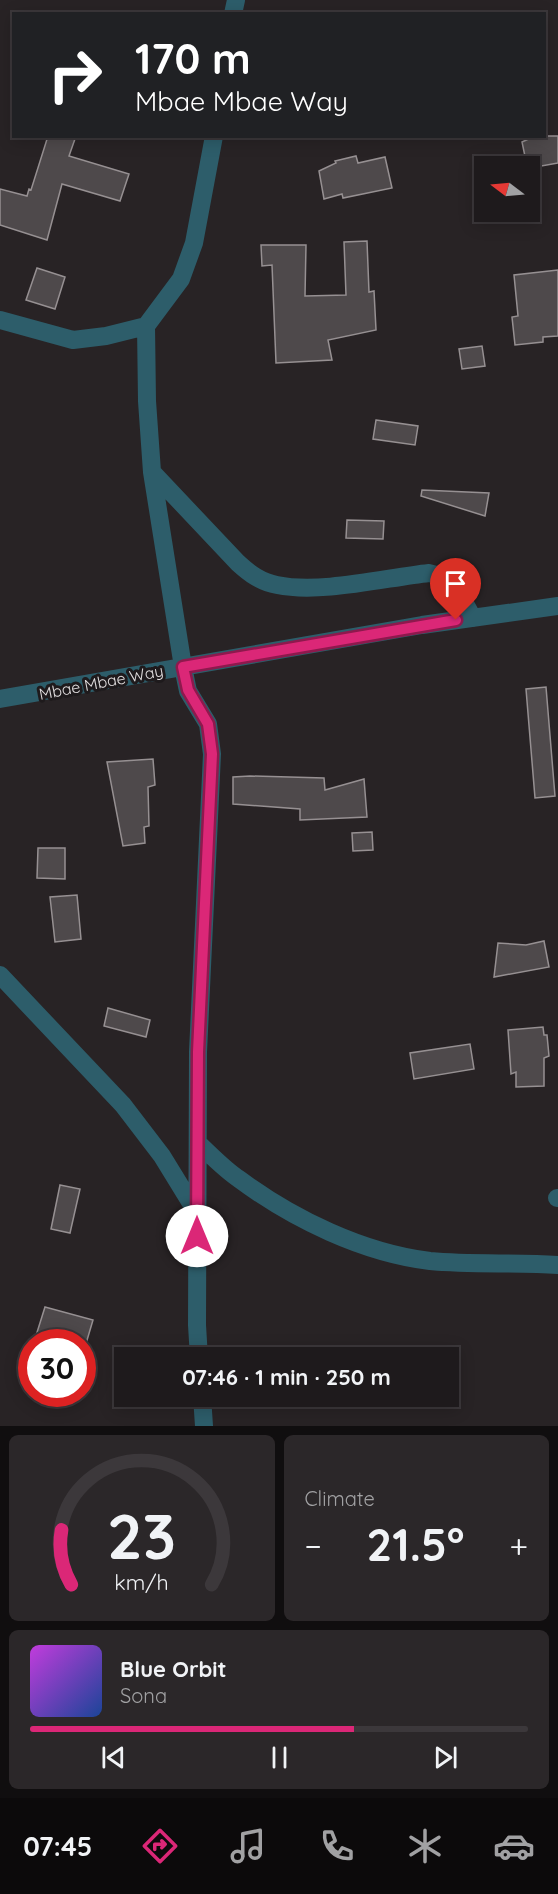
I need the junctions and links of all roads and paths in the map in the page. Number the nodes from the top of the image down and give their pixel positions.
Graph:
1 (214, 138) edge
2 (0, 320) edge
3 (146, 326) junction
4 (152, 472) junction
5 (558, 606) edge
6 (473, 618) junction
7 (183, 667) junction
8 (0, 699) edge
9 (0, 975) edge
10 (198, 1143) junction
11 (197, 1214) junction
12 (558, 1265) edge
13 (198, 1347) edge
14 (203, 1407) edge
15 (204, 1426) edge

1 - 3 street
2 - 3 street
3 - 4 street
4 - 6 street
4 - 7 street
5 - 6 street, Mbae Mbae Way
6 - 7 street, Mbae Mbae Way
7 - 8 street, Mbae Mbae Way
7 - 10 street
9 - 11 street
10 - 11 street
10 - 12 street
11 - 13 street
14 - 15 street

